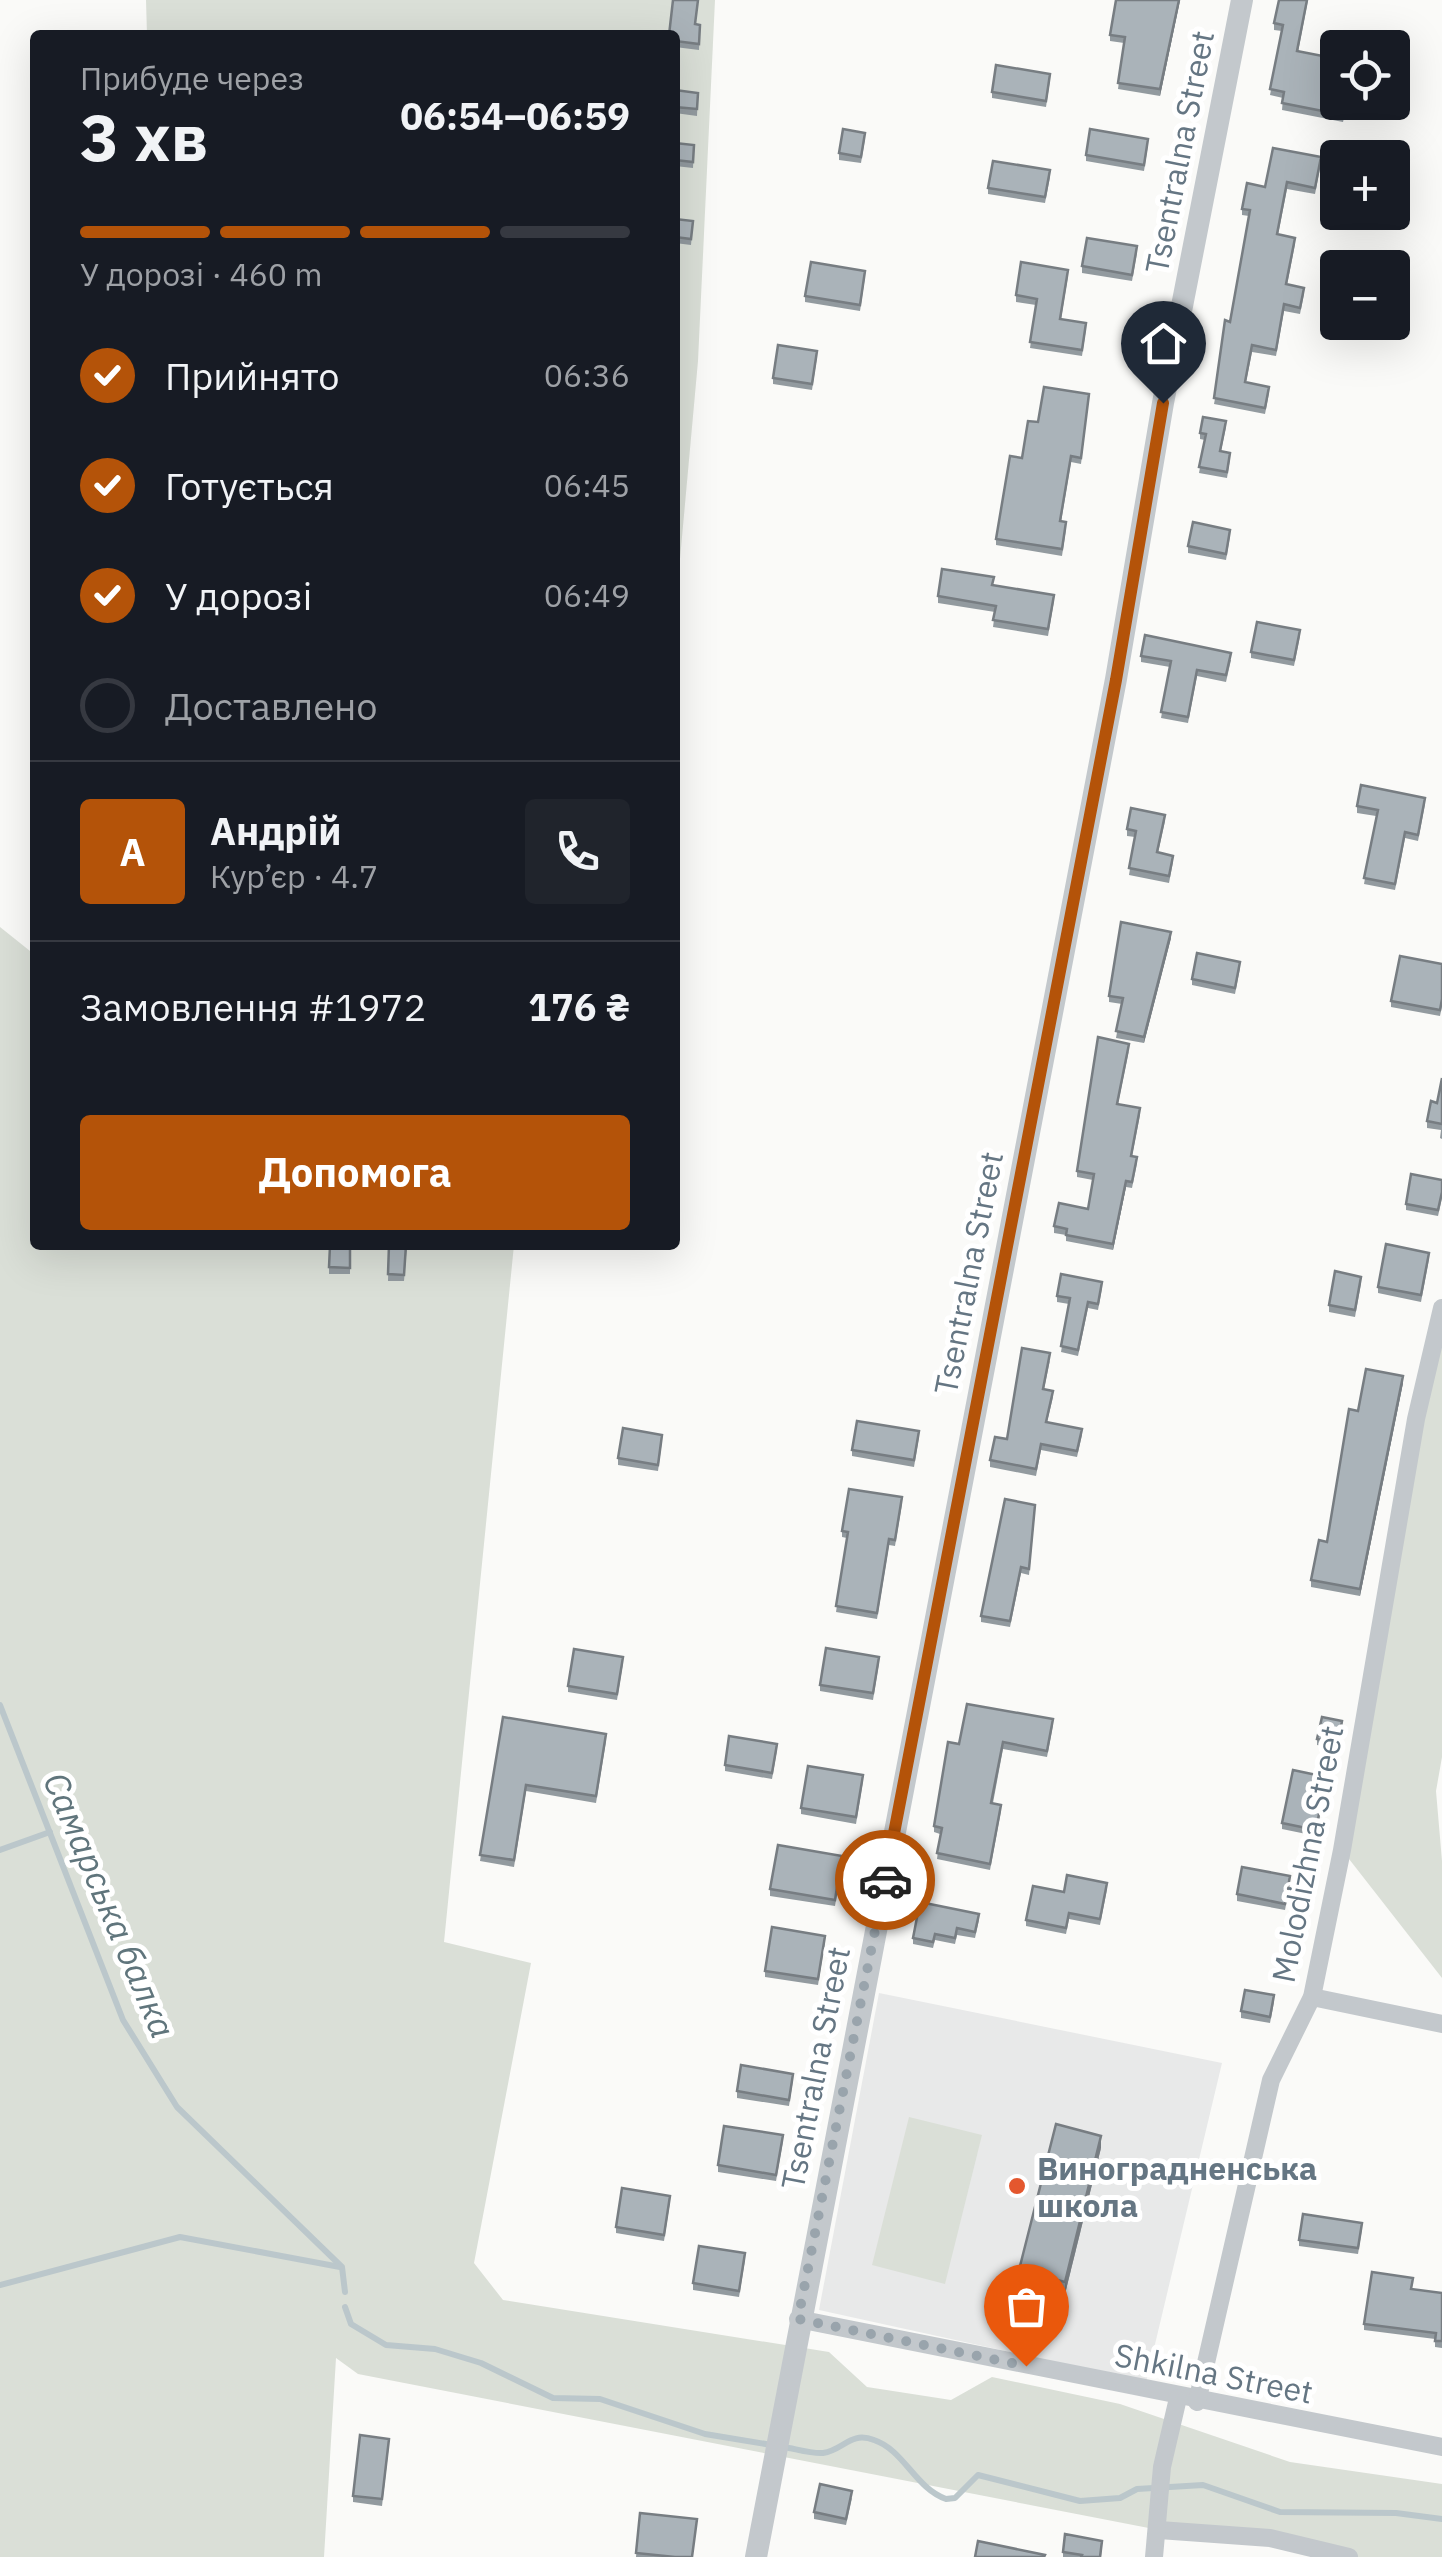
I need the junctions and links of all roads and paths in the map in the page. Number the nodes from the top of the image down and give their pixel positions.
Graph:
1 (1242, 0) edge
2 (1442, 1308) edge
3 (1312, 1997) junction
4 (1442, 2024) edge
5 (798, 2319) junction
6 (1178, 2398) junction
7 (1197, 2402) junction
8 (1442, 2447) edge
9 (1160, 2526) junction
10 (756, 2557) edge
11 (1154, 2557) edge
12 (1349, 2557) edge

1 - 5 street, Tsentralna Street
2 - 3 street, Molodizhna Street
3 - 4 street
3 - 7 street, Molodizhna Street
5 - 6 street, Shkilna Street
5 - 10 street, Tsentralna Street
6 - 7 street, Shkilna Street
6 - 9 street
7 - 8 street, Shkilna Street
9 - 11 street
9 - 12 street

